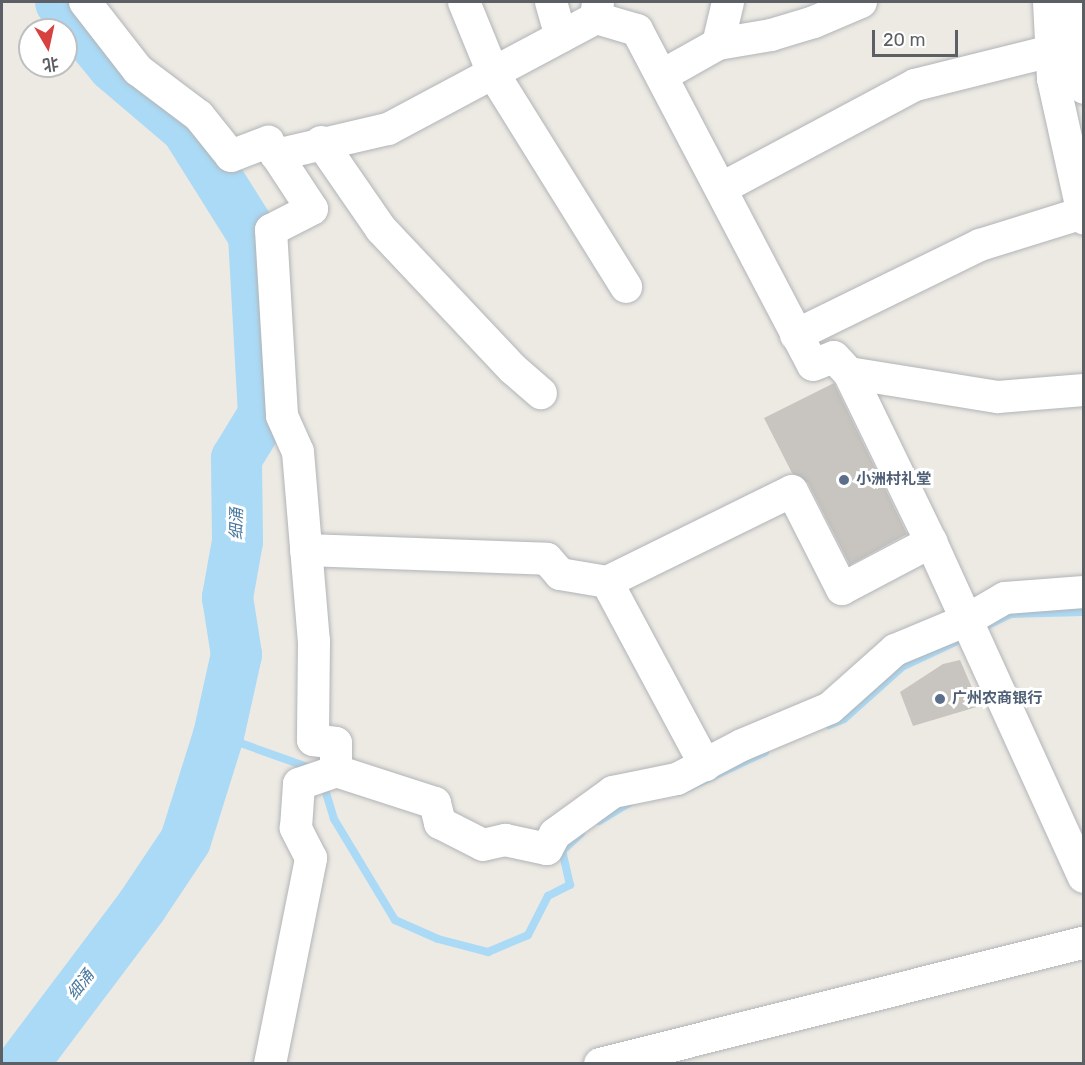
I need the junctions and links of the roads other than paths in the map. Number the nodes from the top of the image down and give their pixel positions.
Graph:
1 (85, 2) edge
2 (464, 2) edge
3 (550, 2) edge
4 (728, 2) edge
5 (1049, 2) edge
6 (1078, 2) edge
7 (852, 4) edge
8 (597, 10) edge
9 (561, 37) junction
10 (718, 44) junction
11 (1072, 51) edge
12 (493, 73) junction
13 (663, 75) junction
14 (1083, 88) edge
15 (321, 142) junction
16 (276, 154) junction
17 (722, 188) junction
18 (1083, 216) edge
19 (626, 287) dead end
20 (796, 335) junction
21 (849, 373) junction
22 (1083, 390) edge
23 (541, 393) dead end
24 (931, 542) junction
25 (306, 550) junction
26 (607, 582) junction
27 (1083, 592) edge
28 (967, 620) junction
29 (705, 765) junction
30 (336, 771) junction
31 (1083, 877) edge
32 (1083, 942) edge
33 (274, 1063) edge
34 (600, 1064) edge

1 - 16 street
2 - 12 street
3 - 9 street
4 - 10 street
5 - 11 street
6 - 11 street
7 - 10 street
8 - 9 street
8 - 13 street
9 - 12 street
10 - 13 street
11 - 14 street
11 - 17 street
11 - 18 street
12 - 15 street
12 - 19 street
13 - 17 street
15 - 16 street
15 - 23 street
16 - 25 street
17 - 20 street
18 - 20 street
20 - 21 street
21 - 22 street
21 - 24 street
24 - 26 street
24 - 28 street
25 - 26 street
25 - 30 street
26 - 29 street
27 - 28 street
28 - 29 street
28 - 31 street
29 - 30 street
30 - 33 street
32 - 34 street

